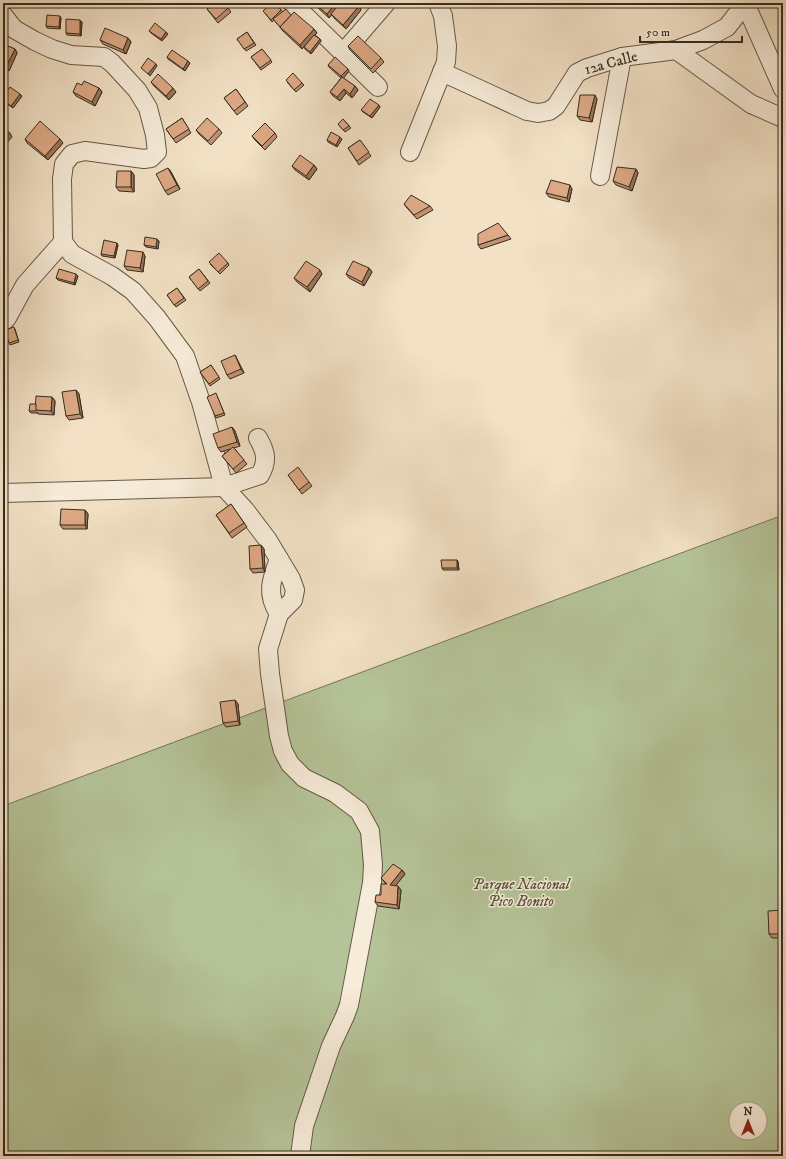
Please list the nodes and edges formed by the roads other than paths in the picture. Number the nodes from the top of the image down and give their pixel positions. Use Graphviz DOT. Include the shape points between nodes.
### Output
graph roads {
  1 [pos="292,3"];
  2 [pos="386,3"];
  3 [pos="438,3"];
  4 [pos="745,4"];
  5 [pos="3,15"];
  6 [pos="676,50"];
  7 [pos="343,53"];
  8 [pos="622,57"];
  9 [pos="442,72"];
  10 [pos="378,87"];
  11 [pos="783,89"];
  12 [pos="783,118"];
  13 [pos="410,152"];
  14 [pos="600,176"];
  15 [pos="63,242"];
  16 [pos="3,322"];
  17 [pos="258,438"];
  18 [pos="224,486"];
  19 [pos="3,493"];
  20 [pos="279,559"];
  21 [pos="279,614"];
  22 [pos="300,1156"];
  1 -- 7 [label="street"];
  2 -- 7 [label="street"];
  3 -- 9 [label="street" via="443,16 447,46 446,62"];
  4 -- 6 [label="street, 12a Calle" via="727,27"];
  4 -- 11 [label="street"];
  5 -- 15 [label="street" via="14,29 52,49 71,55 104,57 137,90 148,108 157,152 151,158 85,151 72,154 64,164"];
  6 -- 8 [label="street, 12a Calle"];
  6 -- 12 [label="street" via="751,104"];
  7 -- 10 [label="street"];
  8 -- 9 [label="street, 12a Calle" via="577,73 556,106 538,113 527,111"];
  8 -- 14 [label="street"];
  9 -- 13 [label="street"];
  15 -- 16 [label="street" via="25,285"];
  15 -- 18 [label="street" via="72,254 112,276 133,292 157,318 184,356 201,402"];
  17 -- 18 [label="street" via="265,449 264,468 260,475"];
  18 -- 19 [label="street"];
  18 -- 20 [label="street" via="267,539"];
  20 -- 21 [label="street" via="270,589 272,604"];
  20 -- 21 [label="street" via="295,590 293,600"];
  21 -- 22 [label="street" via="268,649 278,736 283,751 290,764 304,778 335,793 359,811 370,831 373,865 372,883 349,1005 331,1046 304,1126"];
}
